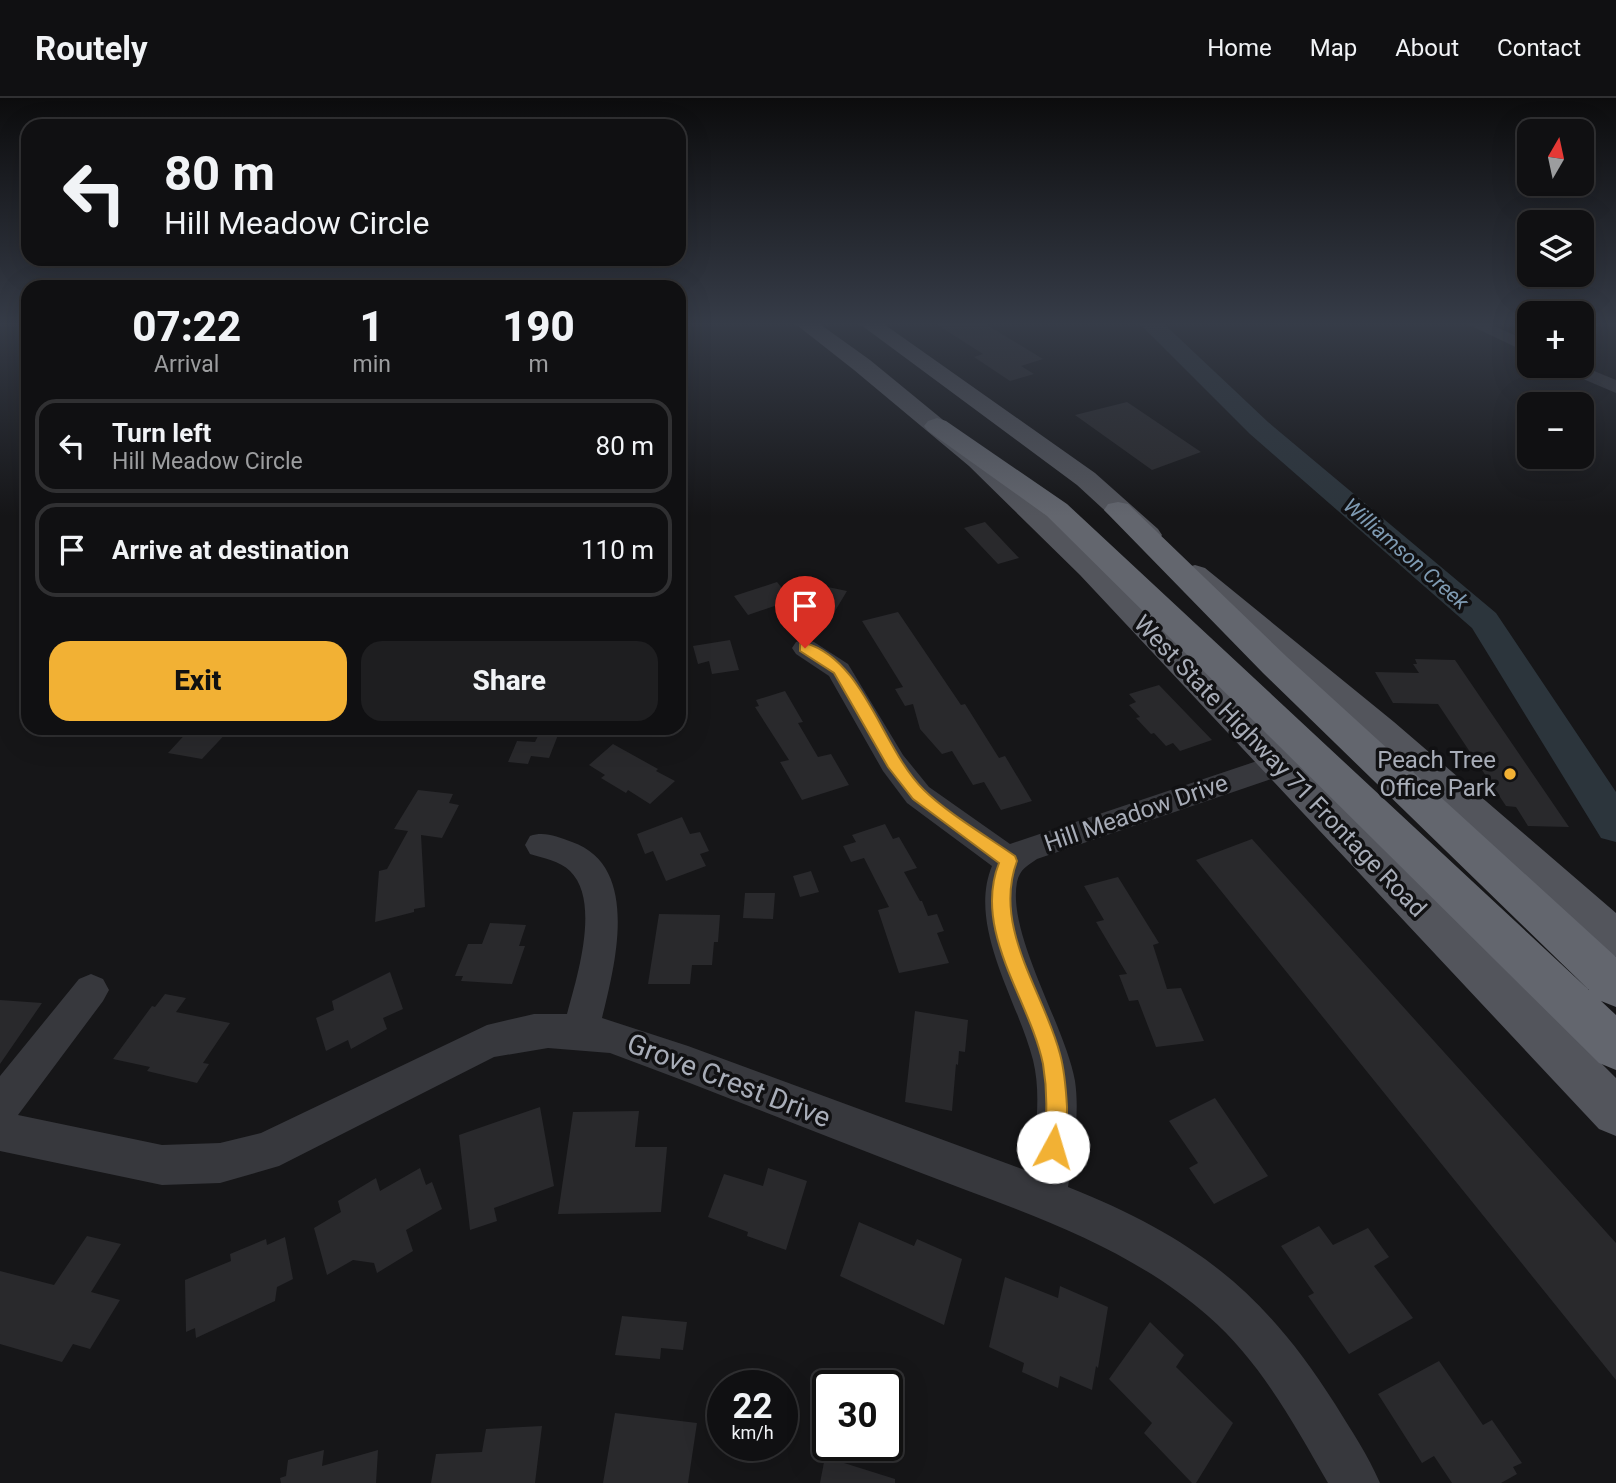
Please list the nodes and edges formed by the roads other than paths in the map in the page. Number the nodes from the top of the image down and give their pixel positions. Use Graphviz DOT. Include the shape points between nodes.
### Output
graph roads {
  1 [pos="886,387"];
  2 [pos="957,387"];
  3 [pos="937,426"];
  4 [pos="1118,510"];
  5 [pos="805,648"];
  6 [pos="1279,765"];
  7 [pos="541,845"];
  8 [pos="1009,861"];
  9 [pos="1616,939"];
  10 [pos="1616,986"];
  11 [pos="91,990"];
  12 [pos="581,1031"];
  13 [pos="1616,1047"];
  14 [pos="0,1107"];
  15 [pos="1616,1112"];
  16 [pos="0,1131"];
  17 [pos="1046,1200"];
  18 [pos="1355,1483"];
  1 -- 3 [label="main road, West State Highway 71 Frontage Road"];
  2 -- 4 [label="main road" via="1086,479"];
  3 -- 6 [label="main road, West State Highway 71 Frontage Road" via="1090,569"];
  3 -- 13 [label="highway" via="1057,510"];
  4 -- 9 [label="main road" via="1305,665"];
  4 -- 10 [label="highway" via="1275,665"];
  5 -- 8 [label="street" via="839,670 893,763 918,795"];
  6 -- 8 [label="street, Hill Meadow Drive" via="1026,850"];
  6 -- 15 [label="main road, West State Highway 71 Frontage Road"];
  7 -- 12 [label="street" via="582,861 598,892 602,916 598,955"];
  8 -- 17 [label="street" via="1000,896 1007,936 1050,1052 1056,1082 1057,1120"];
  11 -- 14 [label="street"];
  12 -- 16 [label="street, Grove Crest Drive" via="520,1031 487,1042 265,1153 220,1163 162,1165"];
  12 -- 17 [label="street, Grove Crest Drive" via="639,1046"];
  17 -- 18 [label="street, Grove Crest Drive" via="1149,1244 1227,1303 1268,1346"];
}
